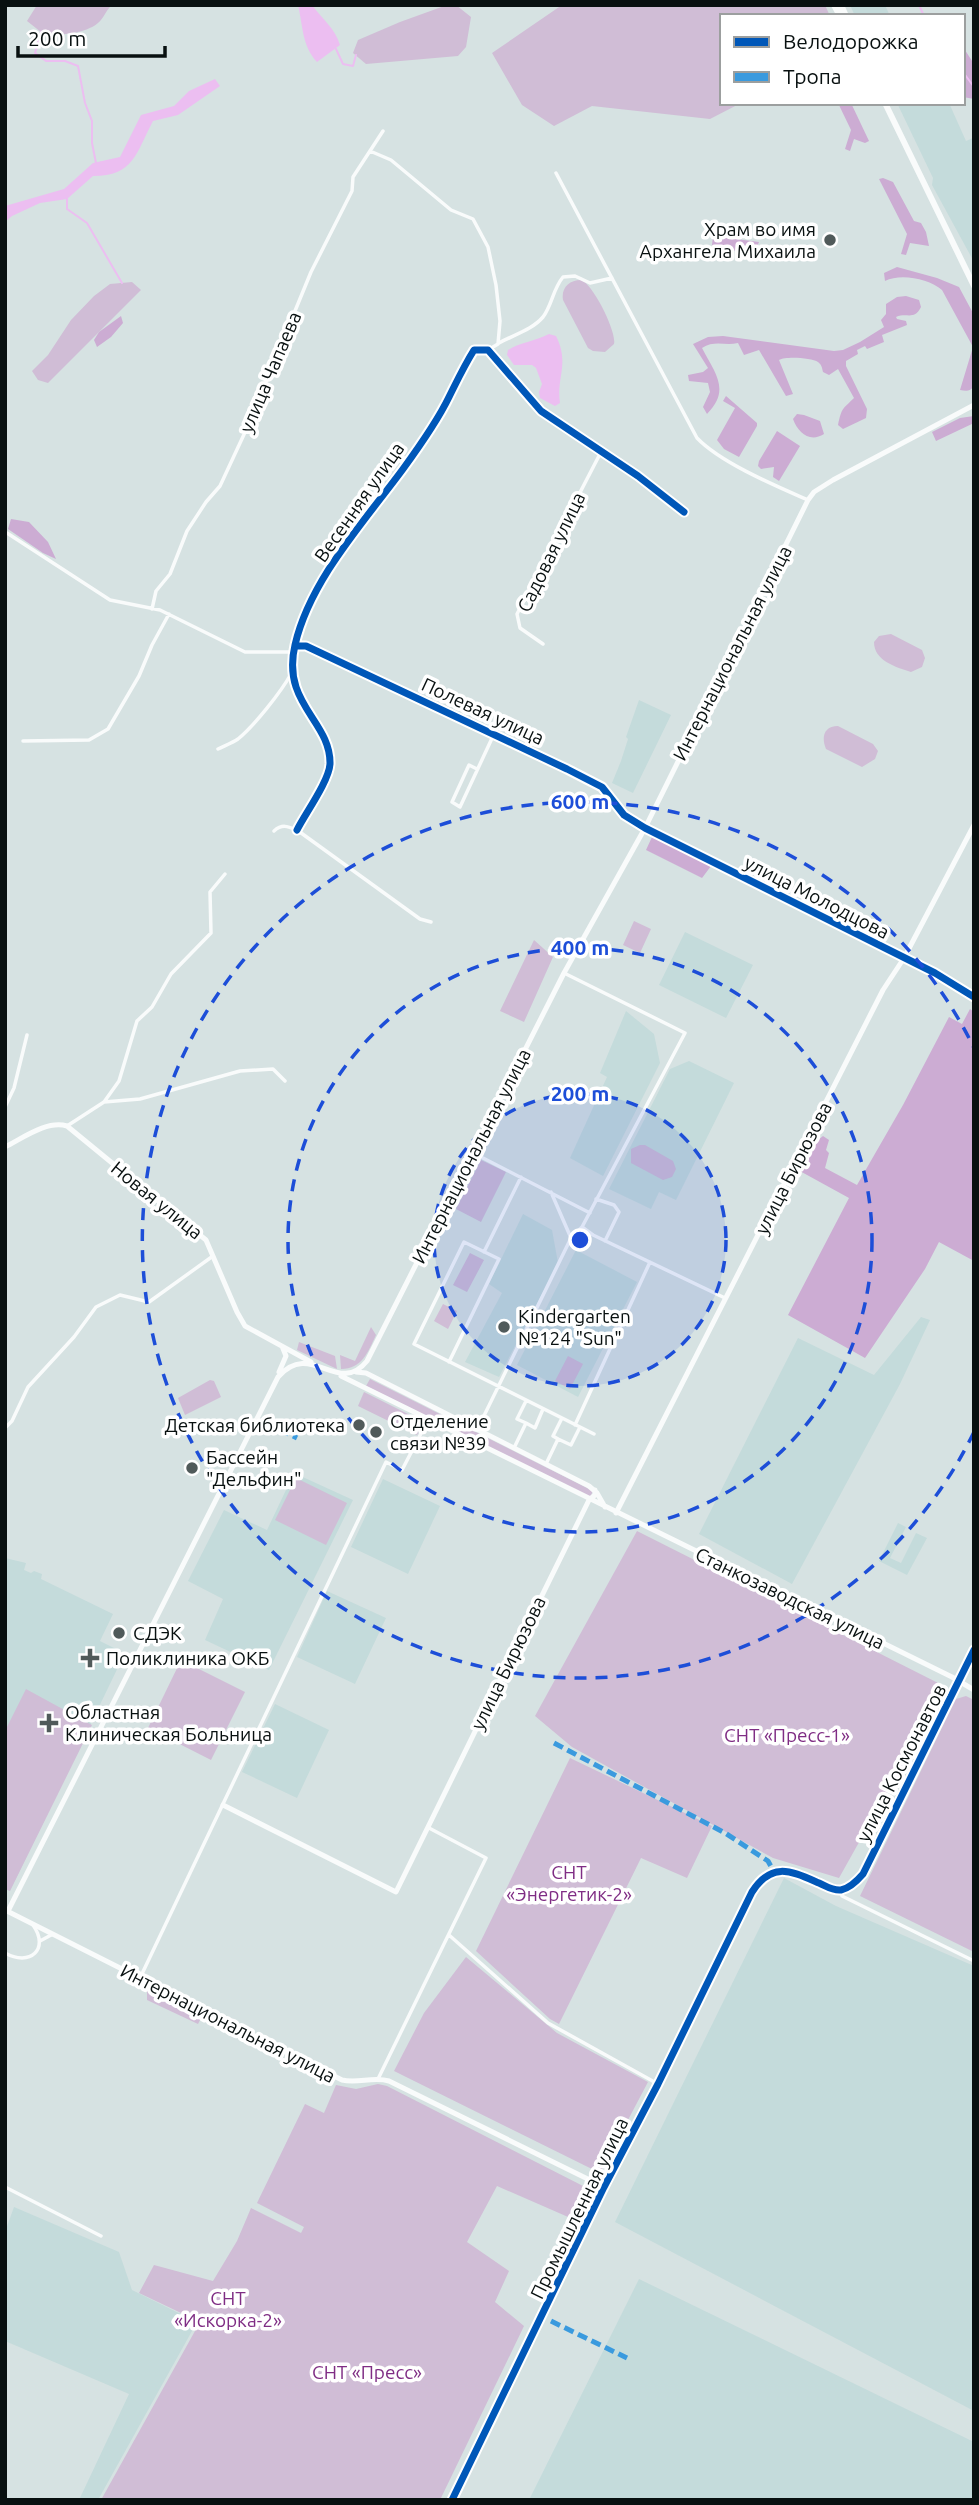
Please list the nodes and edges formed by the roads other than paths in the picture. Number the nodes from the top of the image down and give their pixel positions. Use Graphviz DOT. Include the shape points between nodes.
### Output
graph roads {
  1 [pos="886,105"];
  2 [pos="383,131"];
  3 [pos="370,152"];
  4 [pos="556,173"];
  5 [pos="612,278"];
  6 [pos="974,286"];
  7 [pos="498,344"];
  8 [pos="488,350"];
  9 [pos="974,405"];
  10 [pos="601,452"];
  11 [pos="808,500"];
  12 [pos="684,512"];
  13 [pos="7,533"];
  14 [pos="152,609"];
  15 [pos="169,614"];
  16 [pos="542,644"];
  17 [pos="295,646"];
  18 [pos="294,652"];
  19 [pos="292,672"];
  20 [pos="494,734"];
  21 [pos="23,741"];
  22 [pos="218,749"];
  23 [pos="477,769"];
  24 [pos="974,825"];
  25 [pos="645,828"];
  26 [pos="297,830"];
  27 [pos="274,831"];
  28 [pos="225,874"];
  29 [pos="431,922"];
  30 [pos="904,958"];
  31 [pos="564,973"];
  32 [pos="974,997"];
  33 [pos="27,1035"];
  34 [pos="285,1081"];
  35 [pos="104,1102"];
  36 [pos="5,1107"];
  37 [pos="67,1126"];
  38 [pos="5,1147"];
  39 [pos="483,1158"];
  40 [pos="521,1177"];
  41 [pos="551,1192"];
  42 [pos="596,1199"];
  43 [pos="590,1213"];
  44 [pos="582,1227"];
  45 [pos="572,1238"];
  46 [pos="606,1241"];
  47 [pos="484,1252"];
  48 [pos="214,1256"];
  49 [pos="650,1262"];
  50 [pos="727,1299"];
  51 [pos="282,1346"];
  52 [pos="367,1361"];
  53 [pos="449,1362"];
  54 [pos="317,1364"];
  55 [pos="333,1372"];
  56 [pos="356,1372"];
  57 [pos="372,1376"];
  58 [pos="273,1384"];
  59 [pos="357,1384"];
  60 [pos="498,1385"];
  61 [pos="526,1401"];
  62 [pos="543,1409"];
  63 [pos="562,1418"];
  64 [pos="428,1419"];
  65 [pos="526,1423"];
  66 [pos="577,1426"];
  67 [pos="5,1428"];
  68 [pos="477,1429"];
  69 [pos="594,1434"];
  70 [pos="558,1439"];
  71 [pos="514,1448"];
  72 [pos="546,1464"];
  73 [pos="595,1490"];
  74 [pos="589,1499"];
  75 [pos="605,1507"];
  76 [pos="616,1513"];
  77 [pos="974,1650"];
  78 [pos="958,1683"];
  79 [pos="974,1690"];
  80 [pos="223,1805"];
  81 [pos="429,1828"];
  82 [pos="842,1890"];
  83 [pos="6,1913"];
  84 [pos="33,1924"];
  85 [pos="53,1934"];
  86 [pos="449,1935"];
  87 [pos="40,1941"];
  88 [pos="5,1953"];
  89 [pos="974,1961"];
  90 [pos="140,1978"];
  91 [pos="378,2079"];
  92 [pos="658,2084"];
  93 [pos="5,2187"];
  94 [pos="604,2188"];
  95 [pos="101,2236"];
  96 [pos="452,2500"];
  1 -- 6 [label="main road"];
  2 -- 3 [label="street, улица Чапаева"];
  3 -- 7 [label="street" via="391,160 451,210 473,219 488,247 496,285"];
  3 -- 14 [label="street, улица Чапаева" via="353,177 352,191 311,272 220,486 187,531 170,574 156,591"];
  4 -- 5 [label="street"];
  5 -- 7 [label="street" via="590,283 575,275 563,277 542,318"];
  5 -- 11 [label="street" via="697,438 759,477"];
  7 -- 8 [label="street"];
  8 -- 10 [label="street" via="541,411"];
  8 -- 17 [label="street, Весенняя улица" via="474,351 404,468 369,511 308,605"];
  9 -- 11 [label="street, Интернациональная улица" via="833,480"];
  10 -- 12 [label="street"];
  10 -- 16 [label="street, Садовая улица" via="517,614 520,628"];
  11 -- 25 [label="street, Интернациональная улица"];
  13 -- 14 [label="street" via="110,600"];
  14 -- 15 [label="street"];
  15 -- 18 [label="street" via="245,652"];
  15 -- 21 [label="street" via="108,729 89,740"];
  17 -- 18 [label="street, Весенняя улица"];
  17 -- 20 [label="street, Полевая улица" via="306,646"];
  18 -- 19 [label="street, Весенняя улица"];
  19 -- 22 [label="street" via="237,740"];
  19 -- 26 [label="street, Весенняя улица" via="299,699 324,738 330,766"];
  20 -- 23 [label="street"];
  20 -- 25 [label="street, Полевая улица" via="602,787 624,815"];
  23 -- 23 [label="street" via="460,807 452,802 468,765"];
  24 -- 30 [label="street, улица Бирюзова"];
  25 -- 30 [label="street, улица Молодцова"];
  25 -- 31 [label="street, Интернациональная улица"];
  26 -- 27 [label="street" via="279,826"];
  26 -- 29 [label="street" via="420,919"];
  28 -- 35 [label="street" via="210,891 211,933 171,974 152,1007 137,1021 119,1081"];
  30 -- 32 [label="street, улица Молодцова"];
  30 -- 50 [label="street, улица Бирюзова" via="883,990"];
  31 -- 42 [label="street" via="685,1033"];
  31 -- 52 [label="street, Интернациональная улица"];
  33 -- 36 [label="street"];
  34 -- 35 [label="street" via="273,1069 240,1071 140,1099"];
  35 -- 37 [label="street"];
  37 -- 38 [label="street" via="50,1125"];
  37 -- 48 [label="street, Новая улица" via="206,1240"];
  39 -- 40 [label="street"];
  40 -- 41 [label="street"];
  40 -- 47 [label="street"];
  41 -- 43 [label="street"];
  41 -- 45 [label="street"];
  42 -- 43 [label="street"];
  42 -- 46 [label="street" via="614,1205 619,1212"];
  43 -- 44 [label="street"];
  44 -- 45 [label="street"];
  44 -- 46 [label="street"];
  45 -- 60 [label="street"];
  46 -- 49 [label="street"];
  47 -- 53 [label="street" via="499,1259"];
  47 -- 53 [label="street" via="464,1242 414,1344"];
  48 -- 51 [label="street, Новая улица" via="242,1322"];
  48 -- 67 [label="street" via="149,1302 120,1295 96,1307 28,1387"];
  49 -- 50 [label="street"];
  49 -- 66 [label="street"];
  50 -- 76 [label="street, улица Бирюзова"];
  51 -- 54 [label="street, Новая улица"];
  51 -- 58 [label="street" via="285,1360"];
  52 -- 56 [label="street, Интернациональная улица"];
  52 -- 57 [label="street"];
  53 -- 60 [label="street"];
  54 -- 55 [label="street"];
  54 -- 58 [label="street, Интернациональная улица" via="291,1365"];
  55 -- 56 [label="street"];
  55 -- 59 [label="street, Станкозаводская улица"];
  56 -- 57 [label="street"];
  56 -- 59 [label="street"];
  57 -- 68 [label="street"];
  58 -- 83 [label="street, Интернациональная улица"];
  59 -- 64 [label="street, Станкозаводская улица"];
  60 -- 61 [label="street"];
  60 -- 68 [label="street"];
  61 -- 62 [label="street"];
  61 -- 65 [label="street" via="517,1419"];
  62 -- 63 [label="street"];
  62 -- 65 [label="street" via="535,1428"];
  63 -- 66 [label="street"];
  63 -- 70 [label="street" via="553,1436"];
  64 -- 74 [label="street, Станкозаводская улица"];
  64 -- 80 [label="street" via="402,1471 386,1462"];
  65 -- 71 [label="street"];
  66 -- 69 [label="street"];
  66 -- 70 [label="street" via="571,1445"];
  68 -- 71 [label="street"];
  70 -- 72 [label="street"];
  71 -- 72 [label="street"];
  72 -- 73 [label="street"];
  73 -- 74 [label="street, улица Бирюзова"];
  73 -- 75 [label="street"];
  74 -- 75 [label="street, Станкозаводская улица"];
  74 -- 81 [label="street, улица Бирюзова"];
  75 -- 76 [label="street, Станкозаводская улица"];
  76 -- 78 [label="street, Станкозаводская улица"];
  77 -- 78 [label="street, улица Космонавтов"];
  78 -- 79 [label="street, Станкозаводская улица"];
  78 -- 82 [label="street, улица Космонавтов" via="863,1874"];
  80 -- 81 [label="street, улица Бирюзова" via="396,1892"];
  80 -- 90 [label="street"];
  81 -- 86 [label="street" via="486,1858"];
  82 -- 89 [label="street" via="842,1896"];
  82 -- 92 [label="street, Промышленная улица" via="786,1871 768,1874 752,1892"];
  83 -- 84 [label="street, Интернациональная улица"];
  84 -- 85 [label="street, Интернациональная улица"];
  84 -- 87 [label="street"];
  85 -- 87 [label="street"];
  85 -- 90 [label="street, Интернациональная улица"];
  86 -- 91 [label="street"];
  86 -- 92 [label="street" via="548,2023"];
  87 -- 88 [label="street" via="27,1958"];
  90 -- 91 [label="street, Интернациональная улица" via="342,2080"];
  91 -- 94 [label="street, Интернациональная улица"];
  92 -- 94 [label="street, Промышленная улица"];
  93 -- 95 [label="street"];
  94 -- 96 [label="street, Промышленная улица"];
}
